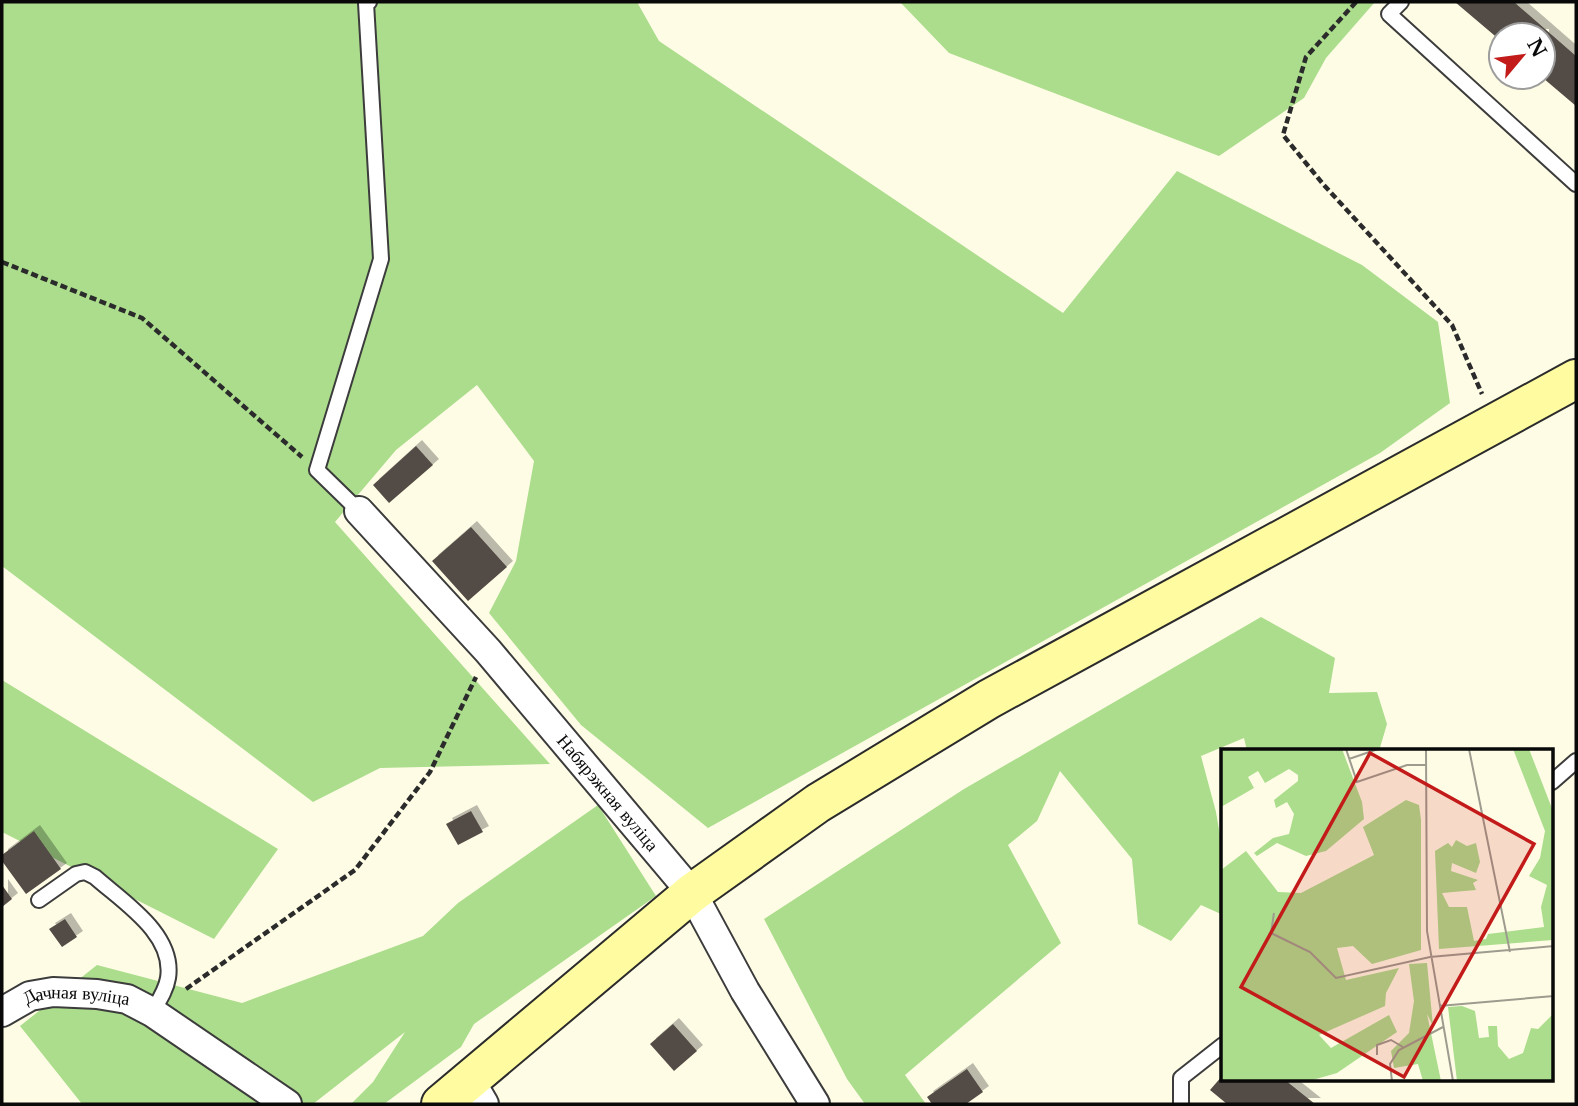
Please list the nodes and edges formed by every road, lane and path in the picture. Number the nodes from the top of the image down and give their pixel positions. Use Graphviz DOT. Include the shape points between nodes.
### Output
graph roads {
  1 [pos="369,2"];
  2 [pos="1356,2"];
  3 [pos="1401,2"];
  4 [pos="1576,184"];
  5 [pos="2,262"];
  6 [pos="1576,379"];
  7 [pos="1497,422"];
  8 [pos="317,470"];
  9 [pos="359,511"];
  10 [pos="488,651"];
  11 [pos="1576,761"];
  12 [pos="1554,780"];
  13 [pos="692,893"];
  14 [pos="39,900"];
  15 [pos="2,1012"];
  16 [pos="152,1012"];
  17 [pos="1221,1047"];
  18 [pos="477,1092"];
  19 [pos="287,1104"];
  20 [pos="441,1104"];
  21 [pos="815,1104"];
  22 [pos="1181,1104"];
  1 -- 8 [label="lane" via="381,259"];
  2 -- 7 [label="path" via="1306,57 1283,135 1452,325"];
  3 -- 4 [label="lane" via="1389,14"];
  5 -- 8 [label="path" via="142,318"];
  6 -- 7 [label="street"];
  7 -- 13 [label="street" via="989,699 818,803"];
  8 -- 9 [label="lane"];
  9 -- 10 [label="street, Набярэжная вуліца"];
  10 -- 13 [label="street, Набярэжная вуліца"];
  10 -- 16 [label="path" via="430,772 355,870"];
  11 -- 12 [label="lane"];
  13 -- 18 [label="street"];
  13 -- 21 [label="street, Набярэжная вуліца"];
  14 -- 16 [label="lane" via="85,872 152,929 163,944 169,976"];
  15 -- 16 [label="street, Дачная вуліца" via="30,996 53,992 127,999"];
  16 -- 19 [label="street, Дачная вуліца"];
  17 -- 22 [label="lane" via="1181,1078"];
  18 -- 20 [label="street"];
}
